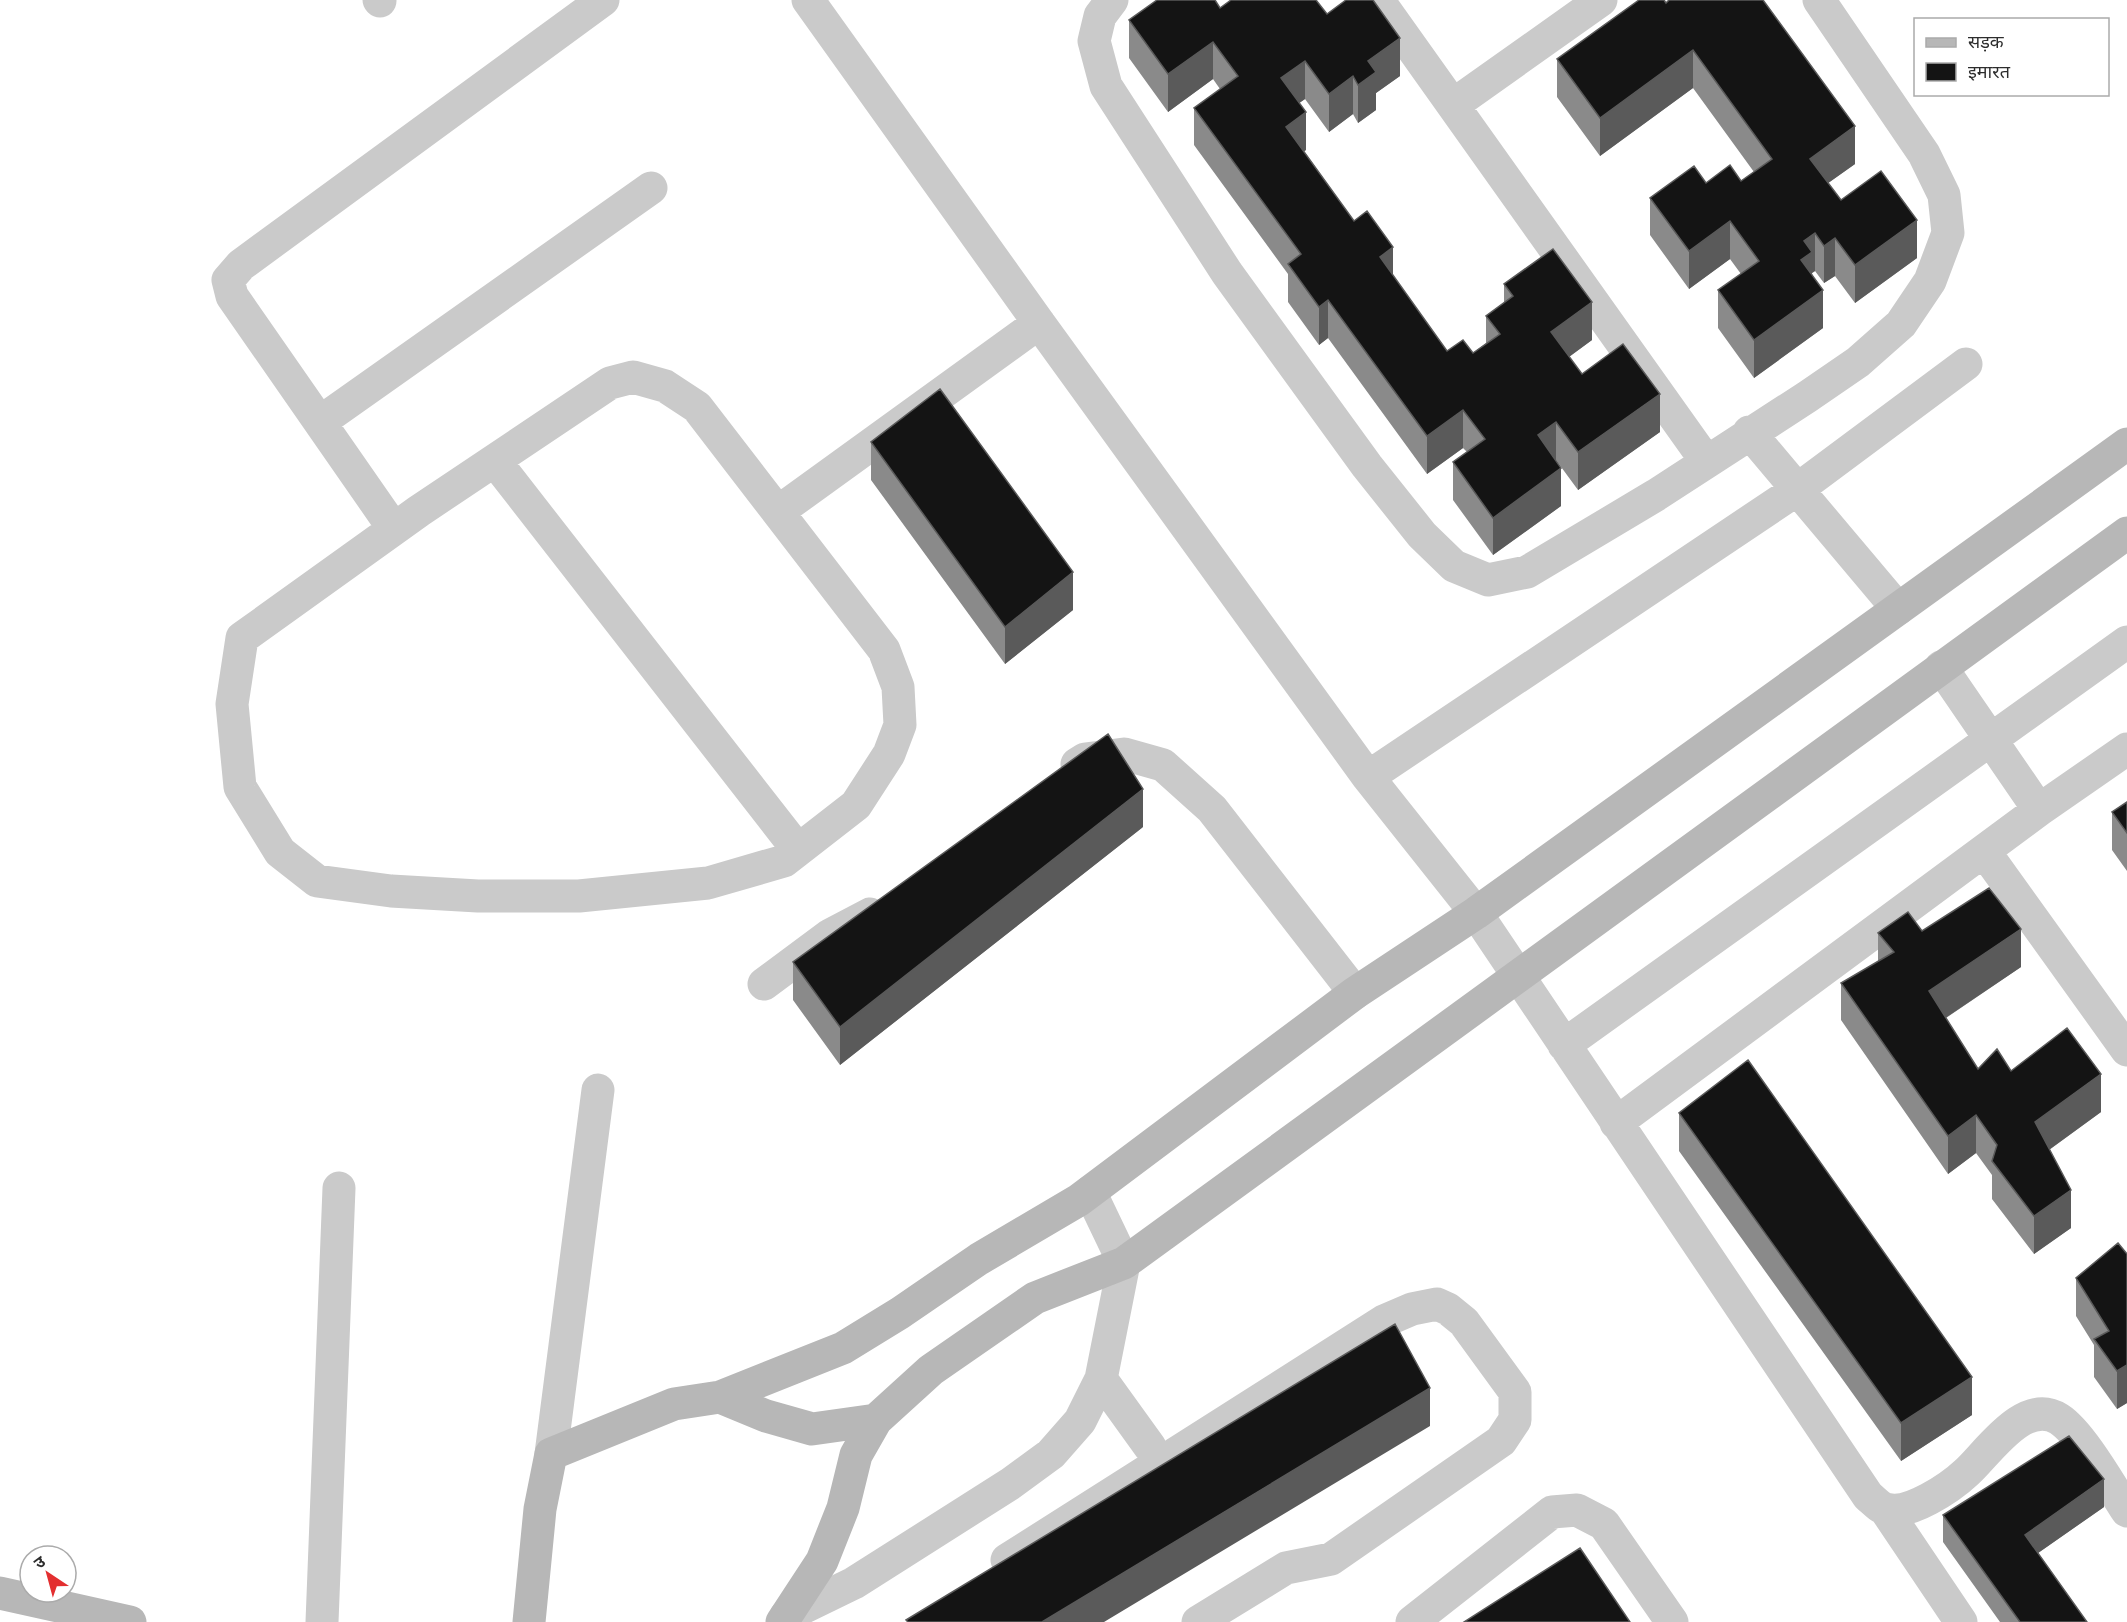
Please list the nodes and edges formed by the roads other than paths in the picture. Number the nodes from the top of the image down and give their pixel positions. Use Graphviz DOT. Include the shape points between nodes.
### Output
graph roads {
  1 [pos="603,0"];
  2 [pos="808,0"];
  3 [pos="1112,0"];
  4 [pos="1378,0"];
  5 [pos="1601,0"];
  6 [pos="1819,0"];
  7 [pos="1453,105"];
  8 [pos="651,188"];
  9 [pos="1039,323"];
  10 [pos="1966,364"];
  11 [pos="320,422"];
  12 [pos="1749,432"];
  13 [pos="2127,444"];
  14 [pos="495,461"];
  15 [pos="1706,461"];
  16 [pos="1798,489"];
  17 [pos="779,511"];
  18 [pos="394,529"];
  19 [pos="2127,533"];
  20 [pos="1898,609"];
  21 [pos="2127,642"];
  22 [pos="1941,667"];
  23 [pos="1993,740"];
  24 [pos="2127,749"];
  25 [pos="1368,777"];
  26 [pos="1056,780"];
  27 [pos="2039,810"];
  28 [pos="798,850"];
  29 [pos="1984,851"];
  30 [pos="897,894"];
  31 [pos="1476,913"];
  32 [pos="1517,976"];
  33 [pos="764,984"];
  34 [pos="1355,993"];
  35 [pos="1564,1045"];
  36 [pos="2127,1050"];
  37 [pos="598,1090"];
  38 [pos="1616,1123"];
  39 [pos="339,1188"];
  40 [pos="1090,1192"];
  41 [pos="1125,1263"];
  42 [pos="1101,1379"];
  43 [pos="720,1397"];
  44 [pos="876,1420"];
  45 [pos="551,1454"];
  46 [pos="1159,1456"];
  47 [pos="1885,1509"];
  48 [pos="2127,1511"];
  49 [pos="980,1577"];
  50 [pos="0,1593"];
  51 [pos="784,1619"];
  52 [pos="130,1622"];
  53 [pos="322,1622"];
  54 [pos="529,1622"];
  55 [pos="1198,1622"];
  56 [pos="1412,1622"];
  57 [pos="1672,1622"];
  58 [pos="1961,1622"];
  1 -- 11 [label="street" via="241,265 228,280 232,296"];
  2 -- 9 [label="street"];
  3 -- 15 [label="street" via="1100,16 1095,42 1106,86 1260,320 1367,466 1422,535 1454,566 1488,580 1527,572"];
  4 -- 7 [label="street"];
  5 -- 7 [label="street"];
  6 -- 12 [label="street" via="1924,154 1944,195 1948,233 1930,281 1901,324 1858,362"];
  7 -- 15 [label="street"];
  8 -- 11 [label="street"];
  9 -- 17 [label="street"];
  9 -- 25 [label="street"];
  10 -- 16 [label="street"];
  11 -- 18 [label="street"];
  12 -- 15 [label="street"];
  12 -- 16 [label="street"];
  13 -- 20 [label="street"];
  14 -- 17 [label="street" via="610,383 633,377 665,386 697,407"];
  14 -- 18 [label="street"];
  14 -- 28 [label="street"];
  16 -- 20 [label="street"];
  16 -- 25 [label="street"];
  17 -- 28 [label="street" via="884,650 898,687 900,725 888,754 856,805"];
  18 -- 28 [label="street" via="242,638 232,704 240,787 280,852 317,880 327,882 434,893 567,896 708,883 784,861"];
  19 -- 22 [label="street"];
  20 -- 31 [label="street"];
  21 -- 23 [label="street"];
  22 -- 23 [label="street"];
  22 -- 32 [label="street"];
  23 -- 27 [label="street"];
  23 -- 35 [label="street"];
  24 -- 27 [label="street"];
  25 -- 31 [label="street"];
  26 -- 34 [label="street" via="1085,759 1124,754 1163,765 1212,809"];
  27 -- 29 [label="street"];
  29 -- 36 [label="street"];
  29 -- 38 [label="street"];
  30 -- 33 [label="street" via="830,935"];
  31 -- 32 [label="street"];
  31 -- 34 [label="street"];
  32 -- 35 [label="street"];
  32 -- 41 [label="street"];
  34 -- 40 [label="street"];
  35 -- 38 [label="street"];
  37 -- 45 [label="street"];
  38 -- 47 [label="street" via="1868,1496"];
  39 -- 53 [label="street"];
  40 -- 41 [label="street"];
  40 -- 43 [label="street" via="843,1348"];
  41 -- 42 [label="street"];
  41 -- 44 [label="street" via="1035,1298 931,1371"];
  42 -- 46 [label="street"];
  42 -- 51 [label="street" via="1080,1421 1051,1454 854,1583"];
  43 -- 44 [label="street" via="766,1416 812,1428"];
  43 -- 45 [label="street" via="674,1404"];
  44 -- 51 [label="street" via="856,1455 843,1508 822,1562"];
  45 -- 54 [label="street" via="540,1509"];
  46 -- 49 [label="street"];
  46 -- 55 [label="street" via="1384,1321 1437,1304 1464,1322 1515,1392 1515,1420 1501,1441 1331,1559 1286,1568"];
  47 -- 48 [label="street" via="1902,1510 1942,1490 1966,1473 2002,1432 2022,1420 2039,1416 2058,1418 2072,1431"];
  47 -- 58 [label="street"];
  50 -- 52 [label="street"];
  56 -- 57 [label="street" via="1552,1512 1577,1510 1604,1524"];
}
